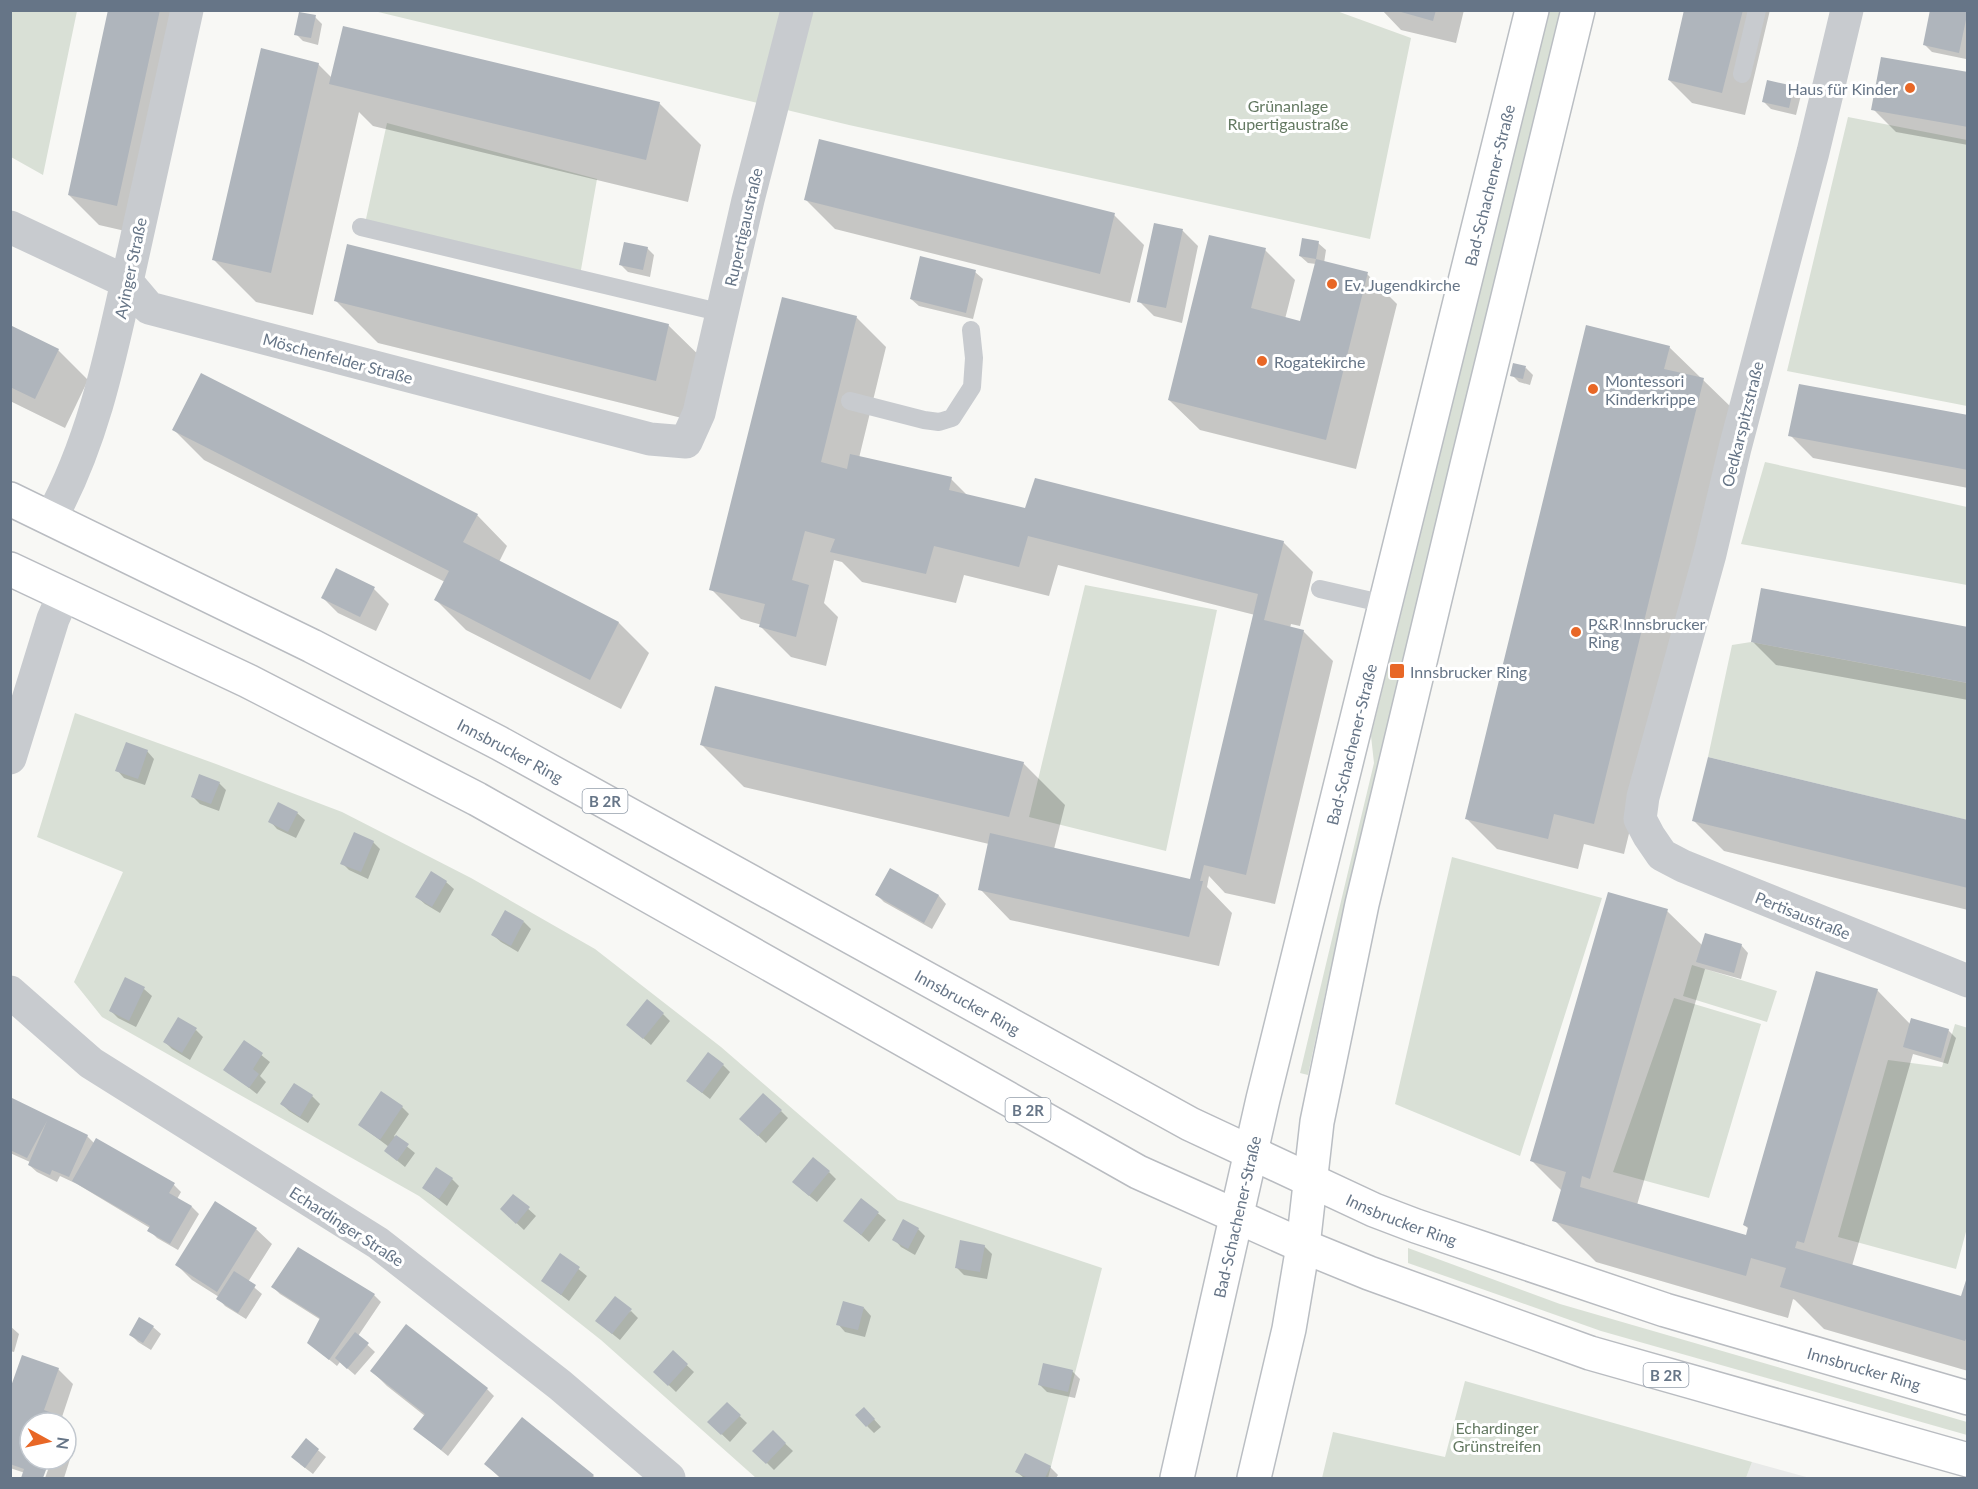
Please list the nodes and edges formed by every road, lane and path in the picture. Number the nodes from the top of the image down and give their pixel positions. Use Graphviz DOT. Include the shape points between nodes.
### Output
graph roads {
  1 [pos="187,10"];
  2 [pos="797,10"];
  3 [pos="1532,10"];
  4 [pos="1578,10"];
  5 [pos="1757,10"];
  6 [pos="1848,10"];
  7 [pos="1742,74"];
  8 [pos="10,227"];
  9 [pos="361,227"];
  10 [pos="127,282"];
  11 [pos="723,313"];
  12 [pos="971,330"];
  13 [pos="850,401"];
  14 [pos="686,442"];
  15 [pos="10,500"];
  16 [pos="51,518"];
  17 [pos="10,569"];
  18 [pos="1320,589"];
  19 [pos="64,594"];
  20 [pos="1385,604"];
  21 [pos="10,758"];
  22 [pos="1649,836"];
  23 [pos="1968,981"];
  24 [pos="10,992"];
  25 [pos="1251,1152"];
  26 [pos="1310,1179"];
  27 [pos="1236,1216"];
  28 [pos="1303,1246"];
  29 [pos="1968,1398"];
  30 [pos="1968,1460"];
  31 [pos="669,1479"];
  32 [pos="1177,1479"];
  33 [pos="1254,1479"];
  1 -- 10 [label="street, Ayinger Straße"];
  2 -- 11 [label="street, Rupertigaustraße"];
  3 -- 20 [label="main road, Bad-Schachener-Straße"];
  4 -- 26 [label="main road" via="1362,904 1317,1122"];
  5 -- 7 [label="lane"];
  6 -- 22 [label="street, Oedkarspitzstraße" via="1710,554 1643,797 1640,819"];
  8 -- 10 [label="street, Möschenfelder Straße"];
  9 -- 11 [label="lane"];
  10 -- 14 [label="street, Möschenfelder Straße" via="149,308 650,439"];
  10 -- 16 [label="street, Ayinger Straße" via="90,432"];
  11 -- 14 [label="street, Rupertigaustraße" via="699,413"];
  12 -- 13 [label="lane" via="975,358 972,387 952,418 939,422 924,420"];
  15 -- 16 [label="main road, Innsbrucker Ring / B 2R"];
  16 -- 25 [label="main road, Innsbrucker Ring / B 2R" via="500,743 1190,1124"];
  17 -- 19 [label="main road, B 2R"];
  18 -- 20 [label="lane"];
  19 -- 21 [label="street" via="52,619"];
  19 -- 27 [label="main road, B 2R" via="248,681 477,799 1138,1172"];
  20 -- 25 [label="main road, Bad-Schachener-Straße"];
  22 -- 23 [label="street, Pertisaustraße" via="1662,855 1683,866"];
  24 -- 31 [label="street, Echardinger Straße" via="91,1063 378,1243 560,1385"];
  25 -- 26 [label="main road, Innsbrucker Ring / B 2R"];
  25 -- 27 [label="main road, Bad-Schachener-Straße"];
  26 -- 28 [label="main road"];
  26 -- 29 [label="main road, Innsbrucker Ring / B 2R" via="1416,1226 1653,1306"];
  27 -- 28 [label="main road, B 2R"];
  27 -- 32 [label="main road, Bad-Schachener-Straße"];
  28 -- 30 [label="main road, B 2R" via="1590,1353"];
  28 -- 33 [label="main road" via="1289,1329"];
}
